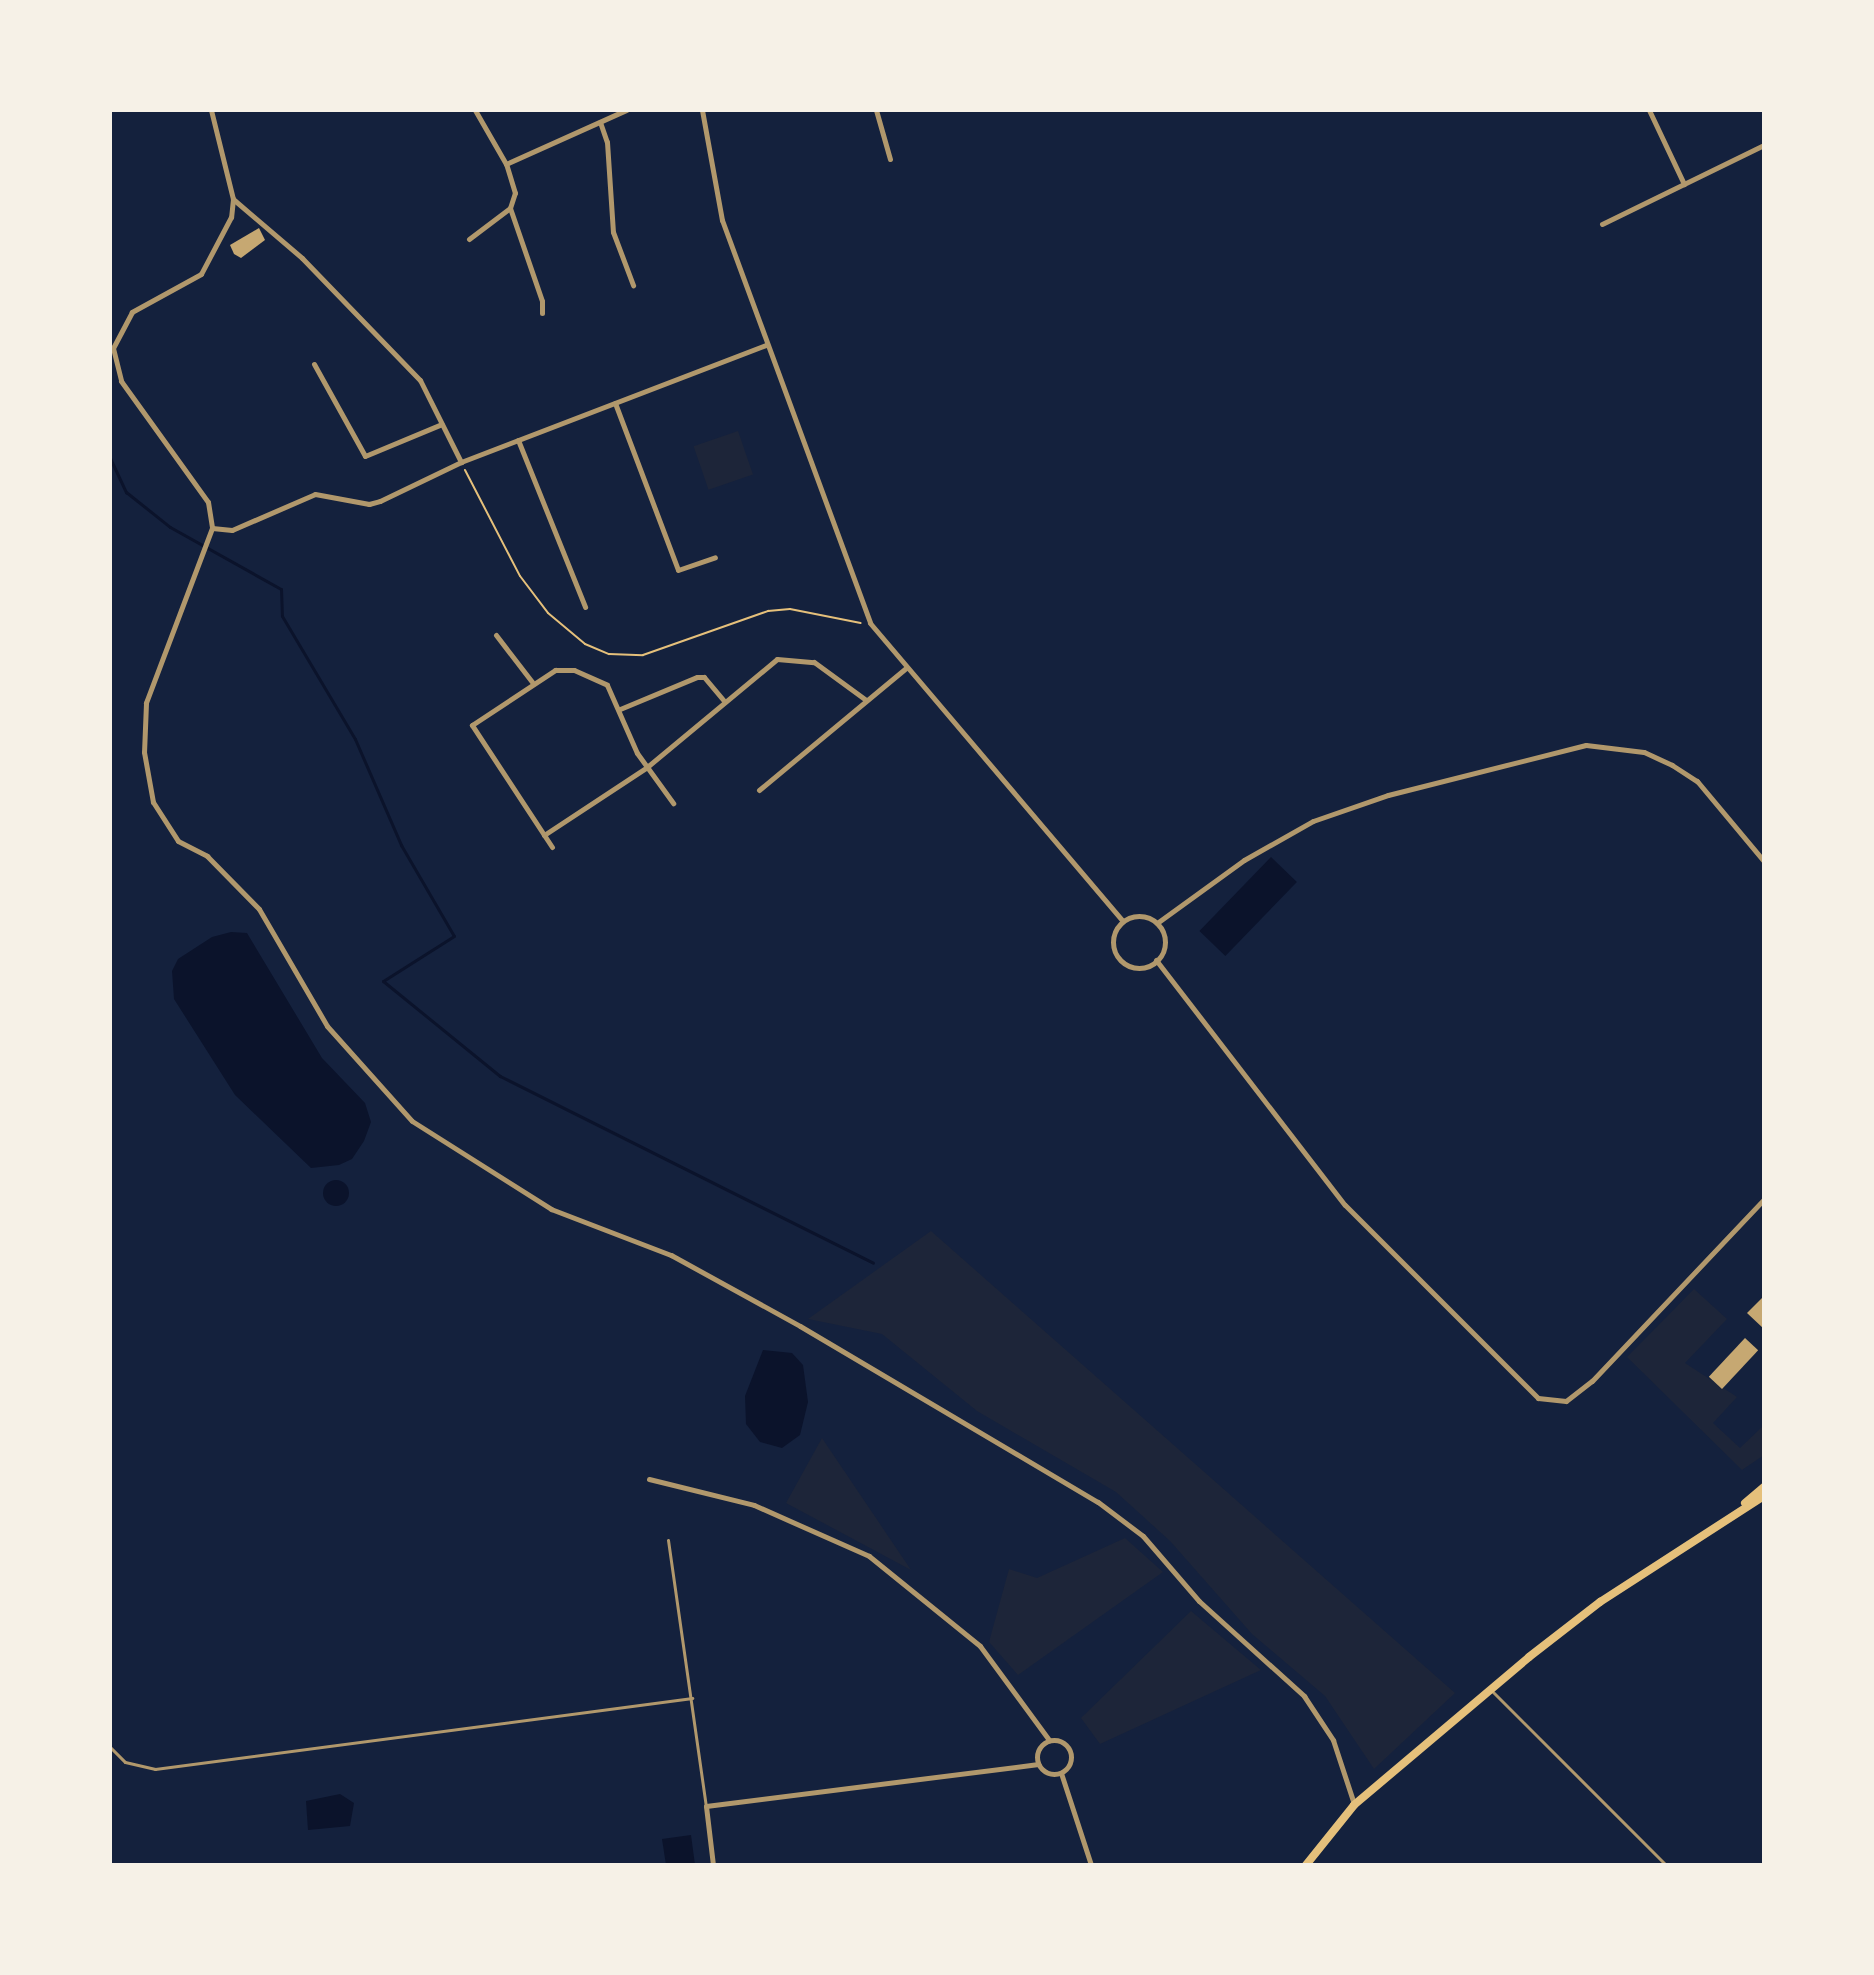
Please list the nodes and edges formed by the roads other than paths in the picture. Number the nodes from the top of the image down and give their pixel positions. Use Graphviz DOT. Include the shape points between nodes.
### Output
graph roads {
  1 [pos="211,110"];
  2 [pos="475,110"];
  3 [pos="626,110"];
  4 [pos="702,110"];
  5 [pos="876,110"];
  6 [pos="1649,110"];
  7 [pos="600,122"];
  8 [pos="1764,145"];
  9 [pos="890,159"];
  10 [pos="506,164"];
  11 [pos="1684,184"];
  12 [pos="233,199"];
  13 [pos="510,208"];
  14 [pos="1602,224"];
  15 [pos="469,239"];
  16 [pos="633,285"];
  17 [pos="542,313"];
  18 [pos="766,345"];
  19 [pos="314,364"];
  20 [pos="615,403"];
  21 [pos="442,424"];
  22 [pos="518,440"];
  23 [pos="461,462"];
  24 [pos="212,528"];
  25 [pos="715,557"];
  26 [pos="585,607"];
  27 [pos="496,635"];
  28 [pos="906,668"];
  29 [pos="532,682"];
  30 [pos="866,700"];
  31 [pos="724,701"];
  32 [pos="620,709"];
  33 [pos="647,767"];
  34 [pos="759,790"];
  35 [pos="673,803"];
  36 [pos="544,835"];
  37 [pos="552,847"];
  38 [pos="1764,861"];
  39 [pos="1123,921"];
  40 [pos="1157,923"];
  41 [pos="1156,960"];
  42 [pos="1764,1199"];
  43 [pos="649,1479"];
  44 [pos="1764,1487"];
  45 [pos="1764,1496"];
  46 [pos="1732,1514"];
  47 [pos="668,1540"];
  48 [pos="1490,1690"];
  49 [pos="692,1698"];
  50 [pos="1049,1740"];
  51 [pos="110,1747"];
  52 [pos="1038,1764"];
  53 [pos="1061,1773"];
  54 [pos="1354,1805"];
  55 [pos="706,1806"];
  56 [pos="713,1865"];
  57 [pos="1091,1865"];
  58 [pos="1306,1865"];
  59 [pos="1666,1865"];
  1 -- 12 [label="street"];
  2 -- 10 [label="street"];
  3 -- 7 [label="street"];
  4 -- 18 [label="street" via="722,220"];
  5 -- 9 [label="street"];
  6 -- 11 [label="street"];
  7 -- 10 [label="street"];
  7 -- 16 [label="street" via="607,142 613,232"];
  8 -- 11 [label="street"];
  10 -- 13 [label="street" via="515,193"];
  11 -- 14 [label="street"];
  12 -- 21 [label="street" via="291,248 420,380"];
  12 -- 24 [label="street" via="231,217 209,264 132,312 113,348 121,381 208,502"];
  13 -- 15 [label="street"];
  13 -- 17 [label="street"];
  18 -- 20 [label="street"];
  18 -- 28 [label="street" via="870,623"];
  19 -- 21 [label="street" via="365,456"];
  20 -- 22 [label="street"];
  20 -- 25 [label="street" via="678,570"];
  21 -- 23 [label="street"];
  22 -- 23 [label="street"];
  22 -- 26 [label="street"];
  23 -- 24 [label="street" via="369,504 315,494 232,530"];
  24 -- 54 [label="street" via="146,703 144,752 153,802 178,841 207,856 259,909 327,1026 360,1067 412,1121 551,1209 671,1255 1098,1502 1143,1536 1199,1601 1304,1696 1333,1740"];
  27 -- 29 [label="street"];
  28 -- 30 [label="street"];
  28 -- 39 [label="street"];
  29 -- 32 [label="street" via="555,670 574,670 607,685"];
  29 -- 36 [label="street" via="472,725"];
  30 -- 31 [label="street" via="814,662 788,656 766,666"];
  30 -- 34 [label="street"];
  31 -- 32 [label="street" via="704,677 697,677"];
  31 -- 33 [label="street"];
  32 -- 33 [label="street"];
  33 -- 35 [label="street"];
  33 -- 36 [label="street"];
  36 -- 37 [label="street"];
  38 -- 40 [label="street" via="1697,781 1644,752 1586,745 1388,795 1313,821 1244,860"];
  39 -- 40 [label="street" via="1137,916"];
  39 -- 41 [label="street" via="1113,944 1121,960 1142,967"];
  40 -- 41 [label="street" via="1164,945"];
  41 -- 42 [label="street" via="1345,1205 1538,1398 1557,1404 1592,1381"];
  43 -- 50 [label="street" via="754,1505 869,1556 980,1646"];
  44 -- 46 [label="main road"];
  45 -- 46 [label="main road"];
  46 -- 48 [label="main road" via="1600,1602"];
  47 -- 49 [label="lane"];
  48 -- 54 [label="main road"];
  48 -- 59 [label="lane"];
  49 -- 51 [label="lane" via="178,1767 140,1768"];
  49 -- 55 [label="lane"];
  50 -- 52 [label="street" via="1037,1752"];
  50 -- 53 [label="street" via="1069,1750 1070,1761"];
  52 -- 53 [label="street" via="1048,1774"];
  52 -- 55 [label="street"];
  53 -- 57 [label="street"];
  54 -- 58 [label="main road"];
  55 -- 56 [label="street"];
}
